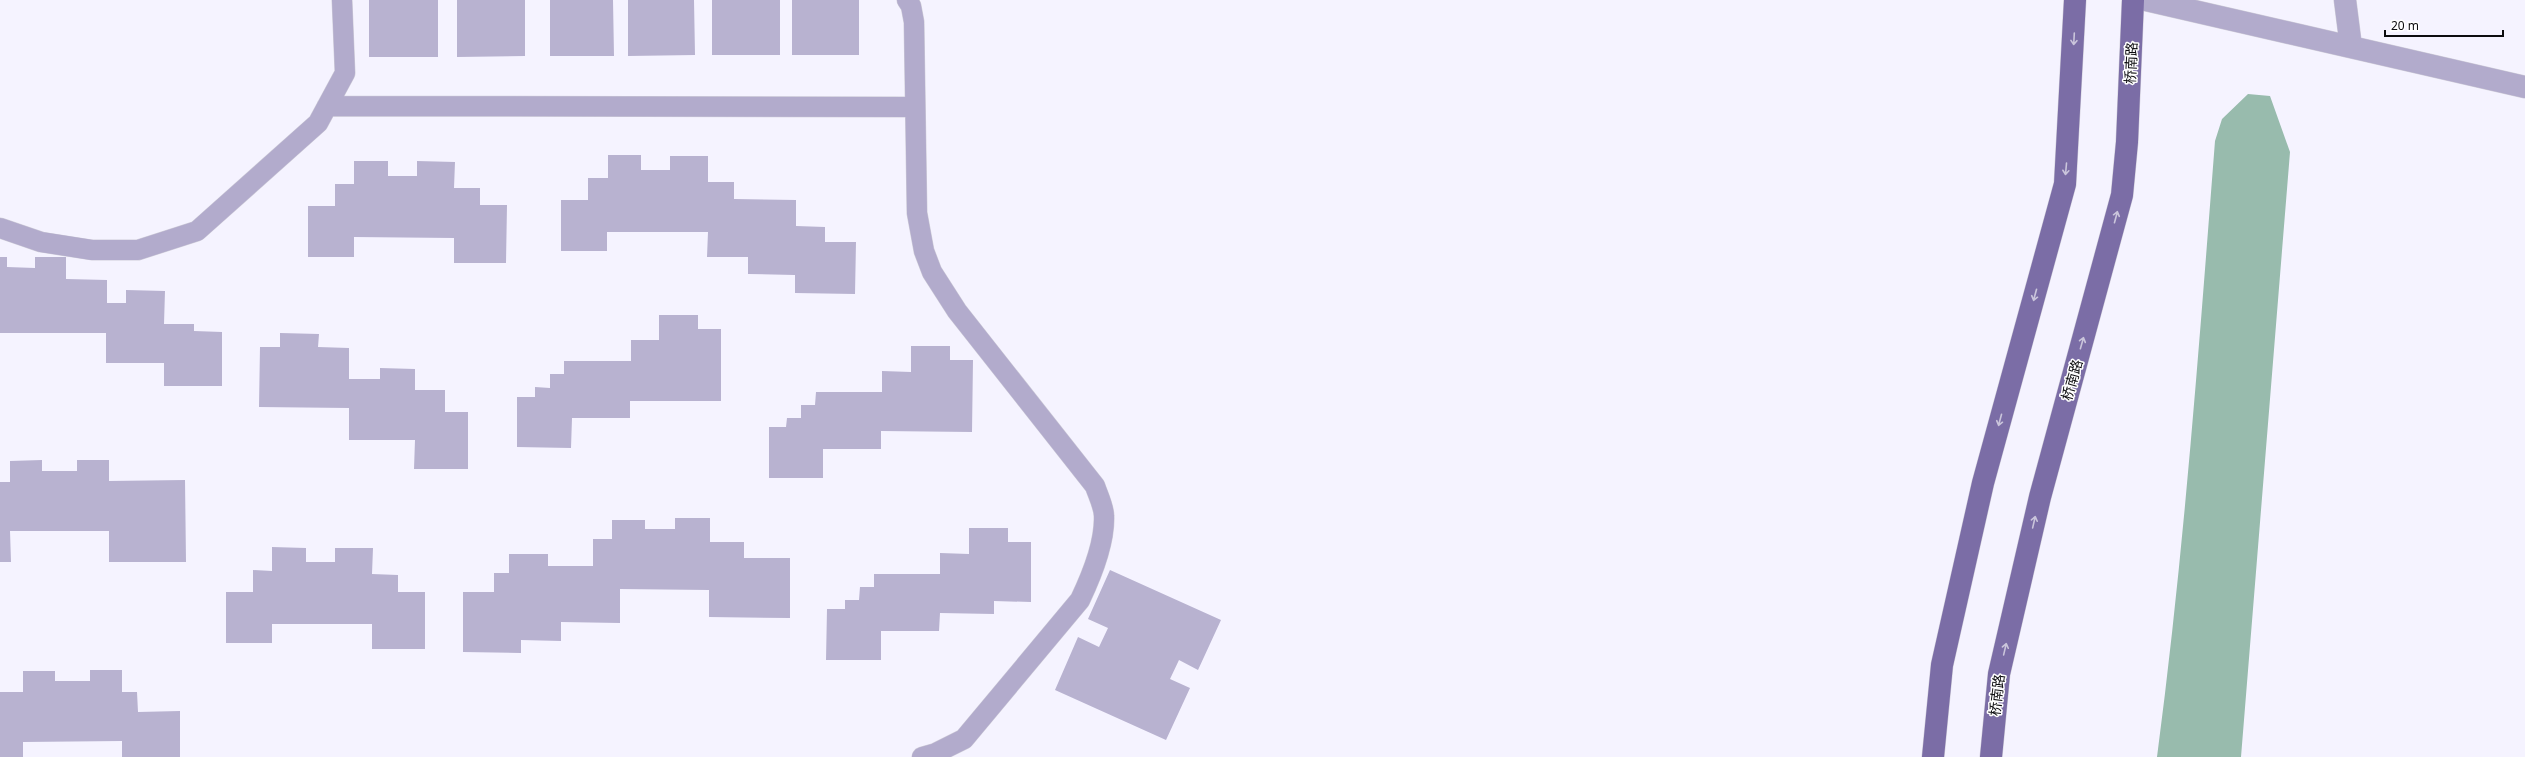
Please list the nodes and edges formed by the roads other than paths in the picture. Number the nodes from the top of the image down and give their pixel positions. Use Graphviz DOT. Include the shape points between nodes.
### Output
graph roads {
  1 [pos="342,0"];
  2 [pos="907,0"];
  3 [pos="2075,0"];
  4 [pos="2133,0"];
  5 [pos="2146,0"];
  6 [pos="2345,0"];
  7 [pos="2351,47"];
  8 [pos="2525,87"];
  9 [pos="327,106"];
  10 [pos="915,107"];
  11 [pos="0,228"];
  12 [pos="922,757"];
  13 [pos="1933,757"];
  14 [pos="1991,757"];
  1 -- 9 [label="lane" via="344,73"];
  2 -- 10 [label="lane" via="914,22"];
  3 -- 13 [label="main road, one-way" via="2065,184 1983,483 1942,665"];
  14 -- 4 [label="main road, 桥南路, one-way" via="1999,674 2036,512 2122,195 2127,142"];
  5 -- 7 [label="street"];
  6 -- 7 [label="street"];
  7 -- 8 [label="street"];
  9 -- 10 [label="lane"];
  9 -- 11 [label="lane" via="318,123 197,231 138,250 92,250 41,242"];
  10 -- 12 [label="lane" via="917,213 924,251 932,272 962,317 1095,486 1104,516 1099,549 1080,600 964,739"];
}
